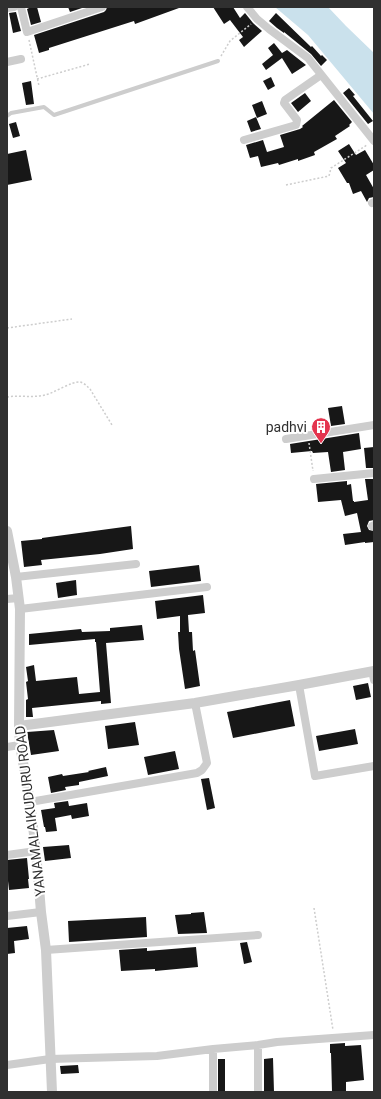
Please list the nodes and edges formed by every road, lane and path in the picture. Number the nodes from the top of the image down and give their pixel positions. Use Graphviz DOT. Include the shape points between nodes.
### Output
graph roads {
  1 [pos="14,7"];
  2 [pos="21,7"];
  3 [pos="102,7"];
  4 [pos="247,7"];
  5 [pos="7,8"];
  6 [pos="256,19"];
  7 [pos="28,32"];
  8 [pos="21,59"];
  9 [pos="218,61"];
  10 [pos="7,62"];
  11 [pos="90,64"];
  12 [pos="321,75"];
  13 [pos="37,79"];
  14 [pos="39,86"];
  15 [pos="7,116"];
  16 [pos="244,140"];
  17 [pos="374,141"];
  18 [pos="286,185"];
  19 [pos="72,319"];
  20 [pos="7,328"];
  21 [pos="7,397"];
  22 [pos="112,424"];
  23 [pos="374,425"];
  24 [pos="308,437"];
  25 [pos="286,439"];
  26 [pos="374,473"];
  27 [pos="314,478"];
  28 [pos="7,531"];
  29 [pos="10,556"];
  30 [pos="136,564"];
  31 [pos="16,577"];
  32 [pos="207,588"];
  33 [pos="18,598"];
  34 [pos="7,599"];
  35 [pos="20,609"];
  36 [pos="373,674"];
  37 [pos="299,686"];
  38 [pos="195,703"];
  39 [pos="19,726"];
  40 [pos="20,745"];
  41 [pos="7,748"];
  42 [pos="374,766"];
  43 [pos="30,802"];
  44 [pos="36,851"];
  45 [pos="7,855"];
  46 [pos="314,908"];
  47 [pos="41,912"];
  48 [pos="7,916"];
  49 [pos="258,935"];
  50 [pos="46,950"];
  51 [pos="374,1036"];
  52 [pos="334,1038"];
  53 [pos="258,1045"];
  54 [pos="213,1049"];
  55 [pos="50,1059"];
  56 [pos="7,1065"];
  57 [pos="52,1092"];
  58 [pos="213,1092"];
  59 [pos="258,1092"];
  1 -- 5 [label="street"];
  2 -- 7 [label="street"];
  3 -- 7 [label="street"];
  4 -- 6 [label="street"];
  6 -- 9 [label="path" via="230,41"];
  6 -- 12 [label="street" via="308,58"];
  7 -- 13 [label="path"];
  8 -- 10 [label="street"];
  9 -- 15 [label="lane" via="54,115 44,107"];
  11 -- 13 [label="path"];
  12 -- 16 [label="street" via="285,100 284,103 297,120 296,125"];
  12 -- 17 [label="street"];
  13 -- 14 [label="path"];
  17 -- 18 [label="path" via="331,168 329,176"];
  19 -- 20 [label="path"];
  21 -- 22 [label="path" via="45,395 80,382 90,389"];
  23 -- 25 [label="street"];
  24 -- 27 [label="path"];
  26 -- 27 [label="street"];
  28 -- 29 [label="street, YANAMALAIKUDURU ROAD"];
  29 -- 31 [label="street, YANAMALAIKUDURU ROAD"];
  30 -- 31 [label="street"];
  31 -- 33 [label="street, YANAMALAIKUDURU ROAD"];
  32 -- 35 [label="street"];
  33 -- 34 [label="street"];
  33 -- 35 [label="street, YANAMALAIKUDURU ROAD"];
  35 -- 39 [label="street, YANAMALAIKUDURU ROAD"];
  36 -- 37 [label="street"];
  37 -- 38 [label="street"];
  37 -- 42 [label="street" via="316,776"];
  38 -- 39 [label="street"];
  38 -- 43 [label="street" via="207,763 202,770 197,773"];
  39 -- 40 [label="street, YANAMALAIKUDURU ROAD"];
  40 -- 41 [label="street"];
  40 -- 43 [label="street, YANAMALAIKUDURU ROAD"];
  43 -- 44 [label="street, YANAMALAIKUDURU ROAD"];
  44 -- 45 [label="street"];
  44 -- 47 [label="street, YANAMALAIKUDURU ROAD"];
  46 -- 52 [label="path"];
  47 -- 48 [label="street"];
  47 -- 50 [label="street, YANAMALAIKUDURU ROAD"];
  49 -- 50 [label="street"];
  50 -- 55 [label="street, YANAMALAIKUDURU ROAD"];
  51 -- 52 [label="street"];
  52 -- 53 [label="street"];
  53 -- 54 [label="street"];
  53 -- 59 [label="street"];
  54 -- 55 [label="street" via="157,1056"];
  54 -- 58 [label="street"];
  55 -- 56 [label="street"];
  55 -- 57 [label="street, YANAMALAIKUDURU ROAD"];
}
